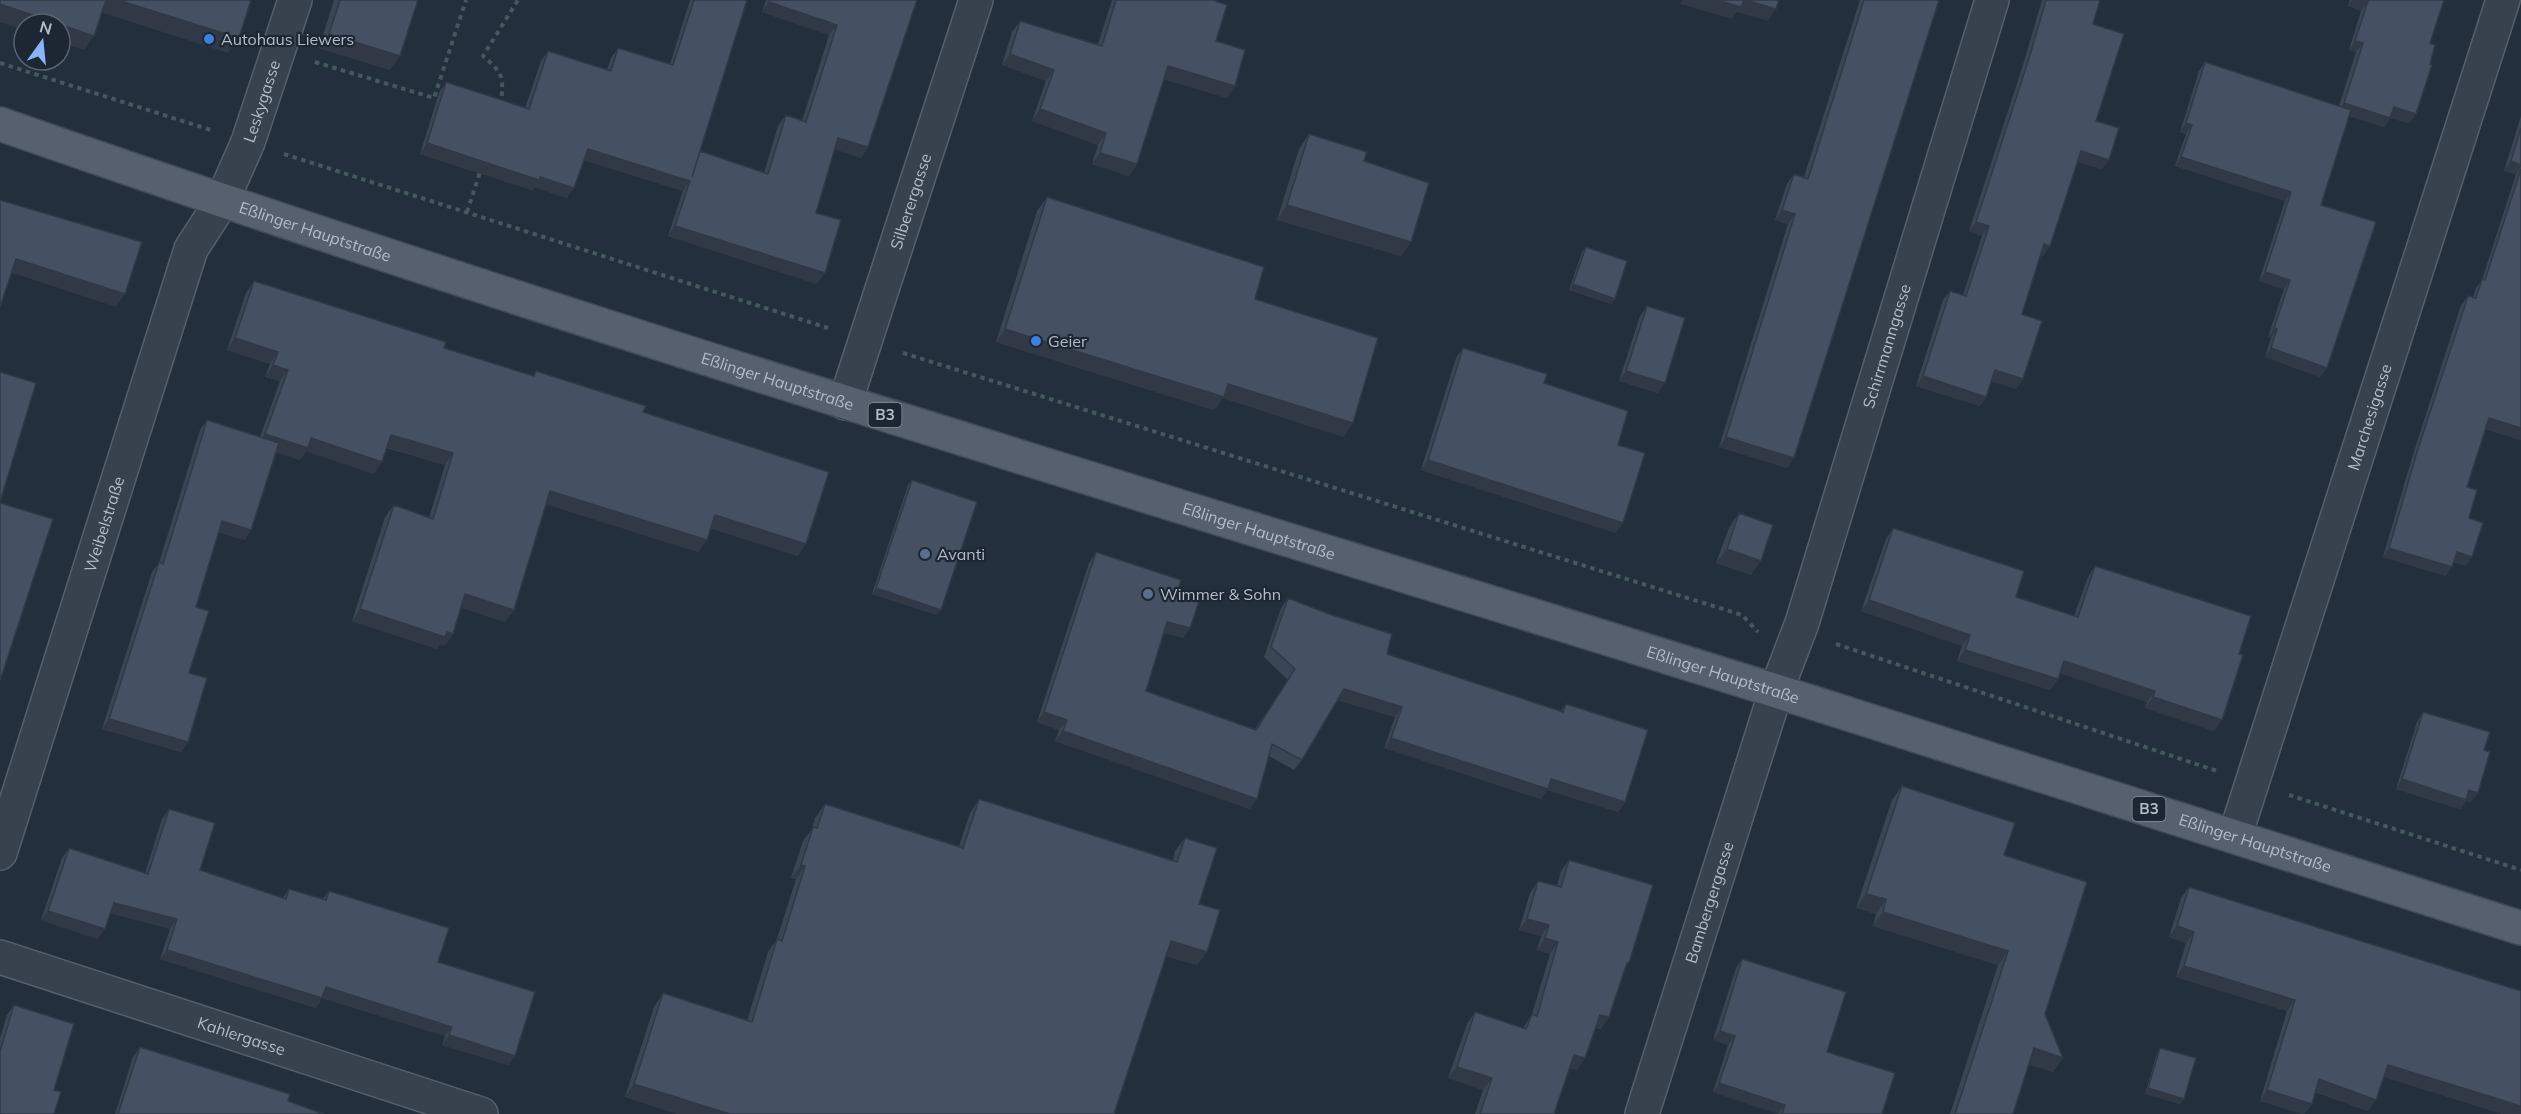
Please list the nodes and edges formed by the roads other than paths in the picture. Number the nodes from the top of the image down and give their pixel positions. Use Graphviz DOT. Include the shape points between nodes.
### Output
graph roads {
  1 [pos="295,0"];
  2 [pos="976,0"];
  3 [pos="1992,0"];
  4 [pos="2503,0"];
  5 [pos="0,124"];
  6 [pos="222,201"];
  7 [pos="845,403"];
  8 [pos="1776,691"];
  9 [pos="2235,836"];
  10 [pos="0,853"];
  11 [pos="2521,928"];
  12 [pos="0,957"];
  13 [pos="481,1114"];
  14 [pos="1642,1114"];
  1 -- 6 [label="street, Leskygasse" via="248,142"];
  2 -- 7 [label="street, Silberergasse"];
  3 -- 8 [label="street, Schirrmanngasse" via="1802,623"];
  4 -- 9 [label="street, Marchesigasse"];
  5 -- 6 [label="main road, Eßlinger Hauptstraße / B3"];
  6 -- 7 [label="main road, Eßlinger Hauptstraße / B3"];
  6 -- 10 [label="street, Weibelstraße" via="191,249"];
  7 -- 8 [label="main road, Eßlinger Hauptstraße / B3"];
  8 -- 9 [label="main road, Eßlinger Hauptstraße / B3"];
  8 -- 14 [label="street, Bambergergasse"];
  9 -- 11 [label="main road, Eßlinger Hauptstraße / B3"];
  12 -- 13 [label="street, Kahlergasse"];
}
